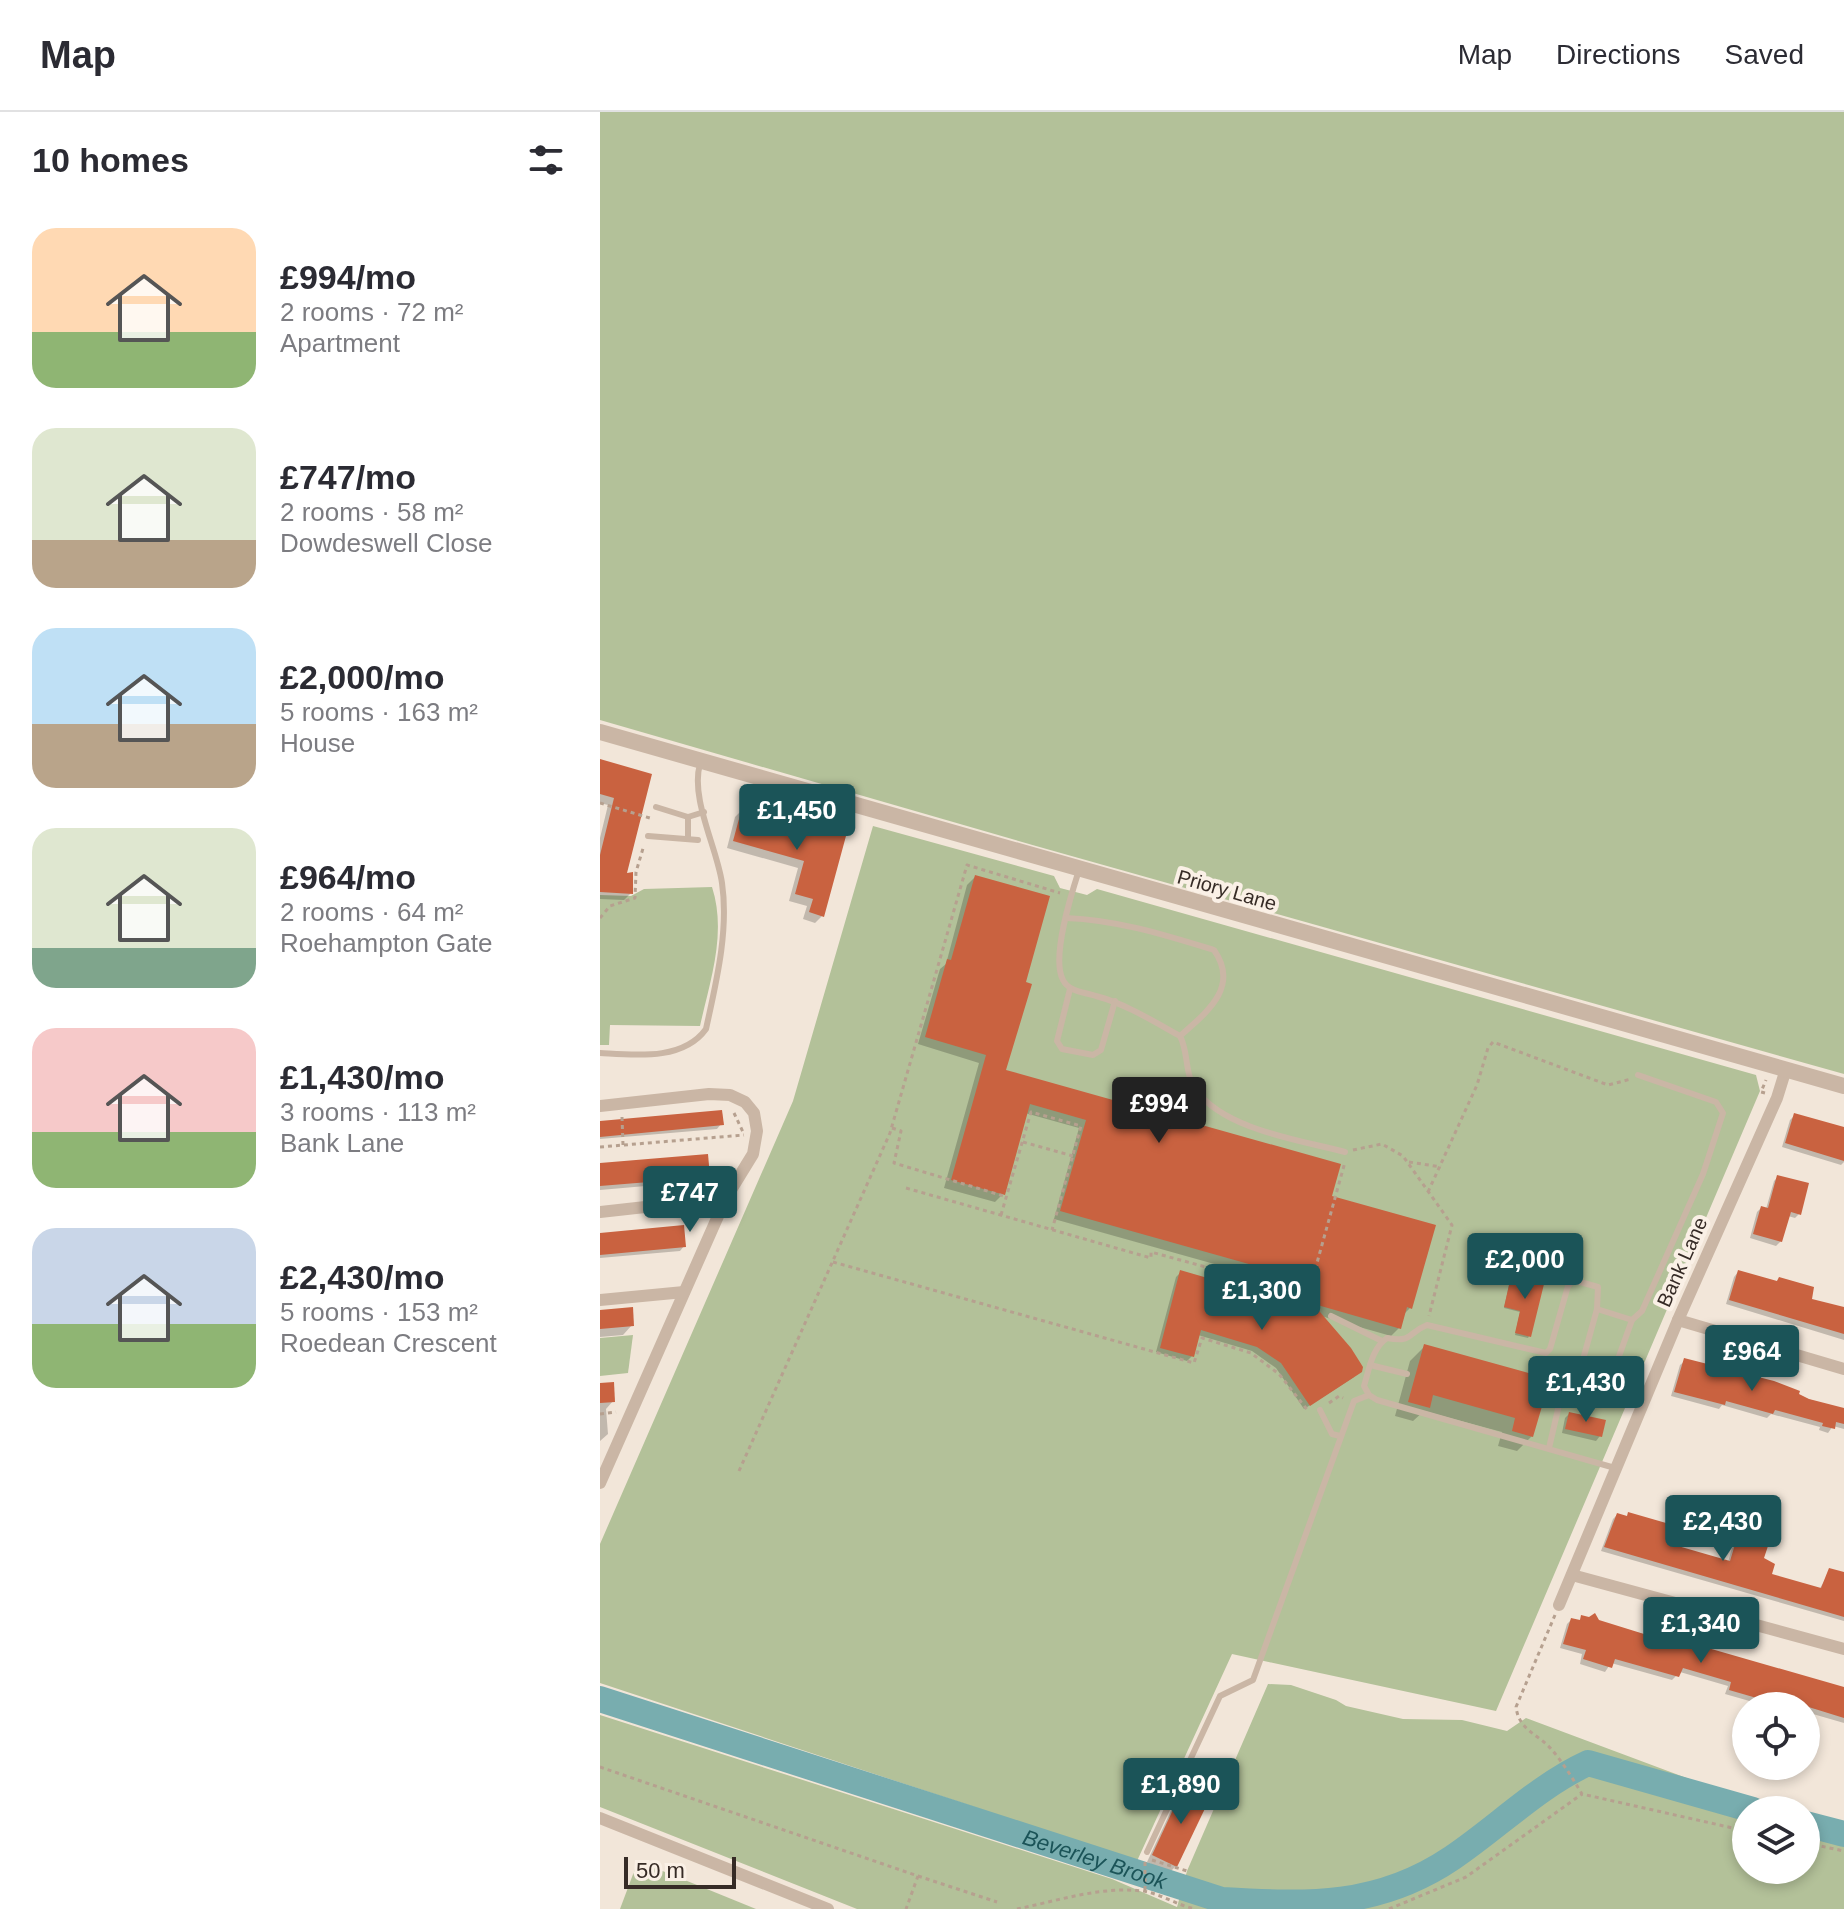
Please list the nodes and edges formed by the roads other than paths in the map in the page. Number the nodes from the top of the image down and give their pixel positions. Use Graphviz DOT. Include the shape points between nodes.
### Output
graph roads {
  1 [pos="600,732"];
  2 [pos="701,760"];
  3 [pos="656,807"];
  4 [pos="704,812"];
  5 [pos="688,817"];
  6 [pos="648,836"];
  7 [pos="688,838"];
  8 [pos="698,840"];
  9 [pos="1079,869"];
  10 [pos="1066,918"];
  11 [pos="1070,989"];
  12 [pos="1115,1001"];
  13 [pos="1180,1036"];
  14 [pos="600,1053"];
  15 [pos="1786,1069"];
  16 [pos="1638,1075"];
  17 [pos="1844,1086"];
  18 [pos="600,1106"];
  19 [pos="1345,1152"];
  20 [pos="726,1198"];
  21 [pos="600,1212"];
  22 [pos="1524,1260"];
  23 [pos="1573,1280"];
  24 [pos="684,1292"];
  25 [pos="600,1300"];
  26 [pos="1597,1309"];
  27 [pos="1331,1316"];
  28 [pos="1632,1320"];
  29 [pos="1678,1320"];
  30 [pos="1382,1341"];
  31 [pos="1370,1365"];
  32 [pos="1844,1369"];
  33 [pos="1614,1370"];
  34 [pos="1407,1374"];
  35 [pos="1369,1395"];
  36 [pos="1320,1410"];
  37 [pos="1340,1436"];
  38 [pos="1549,1448"];
  39 [pos="1615,1468"];
  40 [pos="600,1483"];
  41 [pos="1572,1575"];
  42 [pos="1559,1605"];
  43 [pos="1844,1649"];
  44 [pos="600,1818"];
  45 [pos="1146,1858"];
  46 [pos="828,1909"];
  1 -- 2 [label="street, Priory Lane"];
  2 -- 4 [label="lane" via="697,781"];
  2 -- 9 [label="street, Priory Lane"];
  3 -- 5 [label="lane"];
  4 -- 5 [label="lane"];
  4 -- 14 [label="lane" via="724,901 706,1029 697,1042 672,1051"];
  5 -- 7 [label="lane"];
  6 -- 7 [label="lane"];
  7 -- 8 [label="lane"];
  9 -- 10 [label="lane"];
  9 -- 15 [label="street, Priory Lane"];
  10 -- 11 [label="lane" via="1060,964"];
  10 -- 13 [label="lane" via="1134,926 1214,950 1225,980 1219,997"];
  11 -- 12 [label="lane"];
  11 -- 12 [label="lane" via="1057,1041 1062,1049 1093,1055 1101,1050"];
  12 -- 13 [label="lane"];
  13 -- 19 [label="lane" via="1190,1079 1226,1115 1251,1127"];
  15 -- 17 [label="street, Priory Lane"];
  15 -- 29 [label="street, Bank Lane"];
  16 -- 28 [label="lane" via="1716,1102 1723,1113 1703,1174 1642,1311"];
  18 -- 20 [label="street" via="709,1094 745,1102 754,1113 757,1131 753,1154"];
  20 -- 21 [label="street"];
  20 -- 24 [label="street"];
  22 -- 23 [label="lane"];
  23 -- 26 [label="lane" via="1598,1287"];
  23 -- 30 [label="lane" via="1546,1353 1427,1325 1409,1339"];
  24 -- 25 [label="street"];
  24 -- 40 [label="street"];
  26 -- 28 [label="lane"];
  26 -- 38 [label="lane" via="1582,1363 1559,1405"];
  27 -- 30 [label="lane"];
  28 -- 33 [label="lane"];
  29 -- 32 [label="street"];
  29 -- 39 [label="street, Bank Lane"];
  30 -- 31 [label="lane"];
  31 -- 34 [label="lane"];
  31 -- 35 [label="lane" via="1364,1386"];
  35 -- 37 [label="lane" via="1354,1401"];
  35 -- 38 [label="lane"];
  36 -- 37 [label="lane" via="1332,1434"];
  37 -- 45 [label="lane" via="1253,1680 1220,1696"];
  38 -- 39 [label="lane"];
  39 -- 41 [label="street, Bank Lane"];
  41 -- 42 [label="street, Bank Lane"];
  41 -- 43 [label="street"];
  44 -- 46 [label="street"];
}
